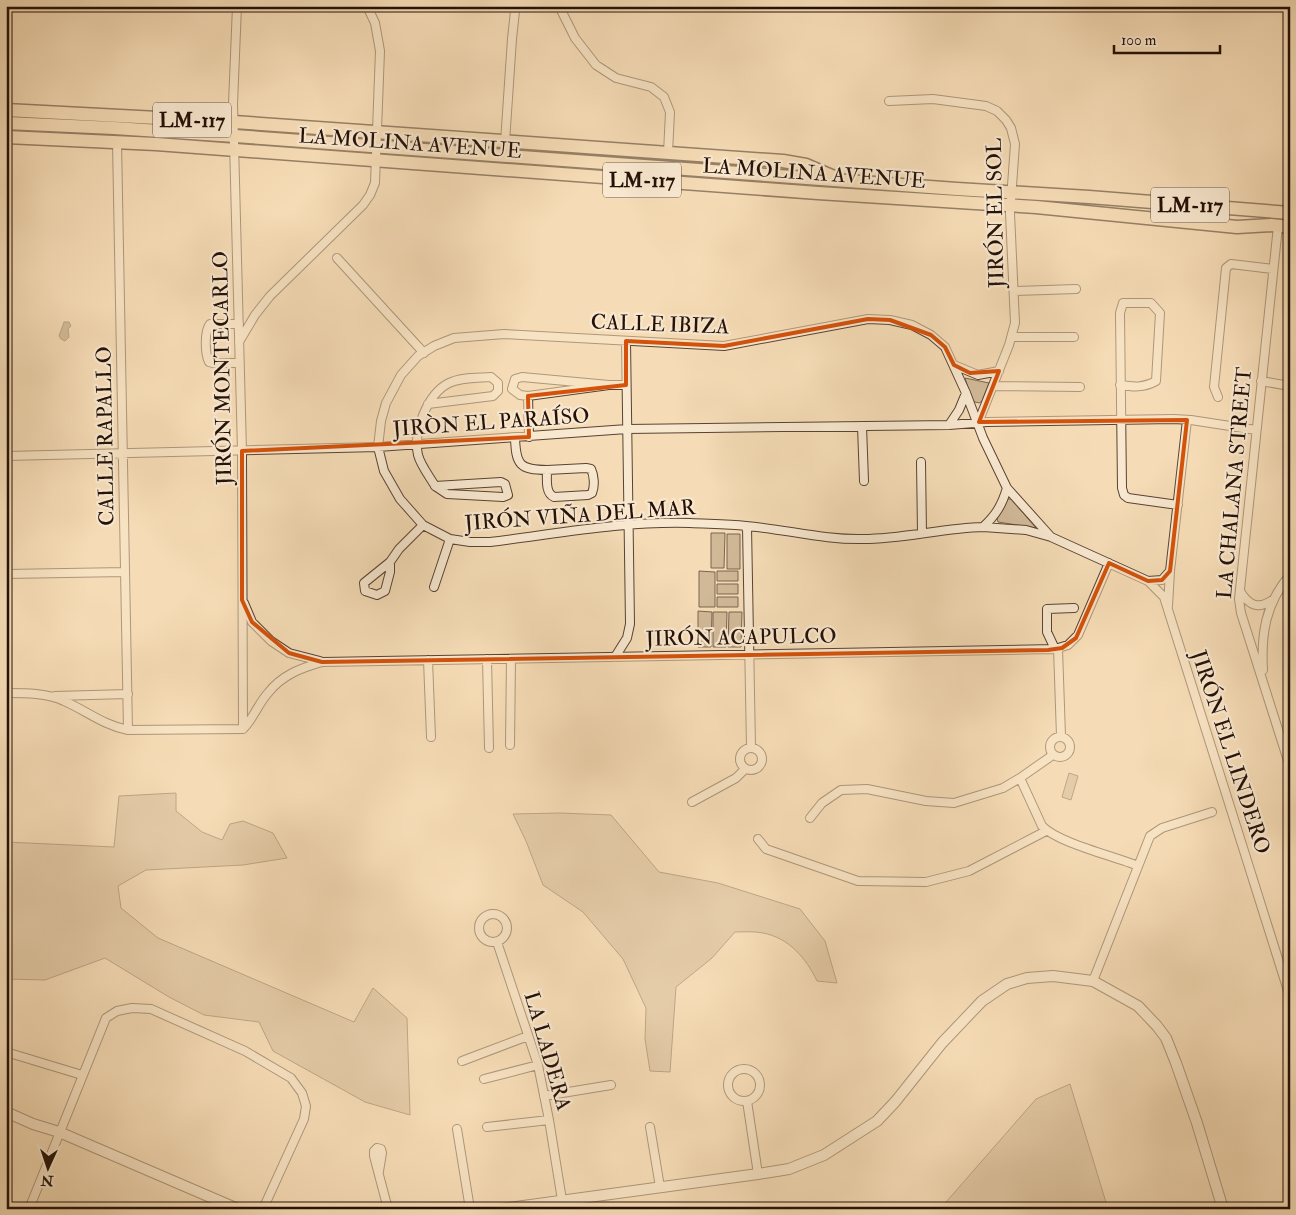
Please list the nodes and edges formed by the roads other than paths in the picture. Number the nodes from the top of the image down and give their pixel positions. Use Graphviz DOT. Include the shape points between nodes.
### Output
graph roads {
  1 [pos="237,6"];
  2 [pos="367,6"];
  3 [pos="517,6"];
  4 [pos="559,6"];
  5 [pos="888,101"];
  6 [pos="6,110"];
  7 [pos="234,122"];
  8 [pos="6,123"];
  9 [pos="377,132"];
  10 [pos="235,136"];
  11 [pos="6,137"];
  12 [pos="116,142"];
  13 [pos="505,142"];
  14 [pos="376,147"];
  15 [pos="236,150"];
  16 [pos="668,153"];
  17 [pos="518,157"];
  18 [pos="376,161"];
  19 [pos="754,174"];
  20 [pos="840,180"];
  21 [pos="818,194"];
  22 [pos="1011,199"];
  23 [pos="1290,213"];
  24 [pos="1284,226"];
  25 [pos="337,258"];
  26 [pos="1273,269"];
  27 [pos="1076,289"];
  28 [pos="1014,291"];
  29 [pos="239,324"];
  30 [pos="1012,337"];
  31 [pos="1074,337"];
  32 [pos="626,341"];
  33 [pos="239,342"];
  34 [pos="424,352"];
  35 [pos="239,363"];
  36 [pos="954,365"];
  37 [pos="999,371"];
  38 [pos="1261,381"];
  39 [pos="609,384"];
  40 [pos="626,384"];
  41 [pos="1120,385"];
  42 [pos="992,386"];
  43 [pos="1290,386"];
  44 [pos="1080,387"];
  45 [pos="966,393"];
  46 [pos="528,396"];
  47 [pos="1218,397"];
  48 [pos="428,404"];
  49 [pos="1120,420"];
  50 [pos="1187,420"];
  51 [pos="978,423"];
  52 [pos="949,424"];
  53 [pos="862,426"];
  54 [pos="627,429"];
  55 [pos="1256,430"];
  56 [pos="529,437"];
  57 [pos="515,438"];
  58 [pos="418,445"];
  59 [pos="378,447"];
  60 [pos="242,451"];
  61 [pos="123,454"];
  62 [pos="6,456"];
  63 [pos="921,462"];
  64 [pos="547,470"];
  65 [pos="864,481"];
  66 [pos="436,486"];
  67 [pos="1007,488"];
  68 [pos="1178,505"];
  69 [pos="423,525"];
  70 [pos="629,525"];
  71 [pos="747,526"];
  72 [pos="983,527"];
  73 [pos="922,533"];
  74 [pos="1051,537"];
  75 [pos="450,539"];
  76 [pos="390,562"];
  77 [pos="1109,563"];
  78 [pos="1170,571"];
  79 [pos="125,572"];
  80 [pos="6,574"];
  81 [pos="1290,575"];
  82 [pos="1148,581"];
  83 [pos="434,587"];
  84 [pos="1239,590"];
  85 [pos="1274,599"];
  86 [pos="242,600"];
  87 [pos="1074,608"];
  88 [pos="1168,611"];
  89 [pos="1057,649"];
  90 [pos="750,655"];
  91 [pos="615,657"];
  92 [pos="488,659"];
  93 [pos="511,659"];
  94 [pos="428,660"];
  95 [pos="322,662"];
  96 [pos="1264,682"];
  97 [pos="6,693"];
  98 [pos="128,694"];
  99 [pos="46,696"];
  100 [pos="243,729"];
  101 [pos="128,730"];
  102 [pos="1061,736"];
  103 [pos="431,737"];
  104 [pos="510,745"];
  105 [pos="489,748"];
  106 [pos="751,748"];
  107 [pos="1052,754"];
  108 [pos="1290,767"];
  109 [pos="745,769"];
  110 [pos="1020,778"];
  111 [pos="692,802"];
  112 [pos="1212,812"];
  113 [pos="810,818"];
  114 [pos="1046,831"];
  115 [pos="758,839"];
  116 [pos="1138,866"];
  117 [pos="497,942"];
  118 [pos="1093,981"];
  119 [pos="1290,997"];
  120 [pos="528,1036"];
  121 [pos="6,1052"];
  122 [pos="462,1060"];
  123 [pos="538,1065"];
  124 [pos="82,1075"];
  125 [pos="484,1079"];
  126 [pos="611,1085"];
  127 [pos="544,1096"];
  128 [pos="747,1101"];
  129 [pos="6,1112"];
  130 [pos="6,1120"];
  131 [pos="549,1120"];
  132 [pos="33,1124"];
  133 [pos="650,1127"];
  134 [pos="487,1128"];
  135 [pos="457,1129"];
  136 [pos="58,1132"];
  137 [pos="379,1171"];
  138 [pos="758,1174"];
  139 [pos="660,1187"];
  140 [pos="562,1200"];
  141 [pos="578,1204"];
  142 [pos="28,1209"];
  143 [pos="238,1209"];
  144 [pos="263,1209"];
  145 [pos="388,1209"];
  146 [pos="470,1209"];
  147 [pos="501,1209"];
  148 [pos="1223,1209"];
  1 -- 7 [label="street, JIRÓN MONTECARLO"];
  2 -- 9 [label="street" via="375,23 380,51"];
  3 -- 13 [label="street"];
  4 -- 16 [label="street" via="576,38 596,64 616,78 651,88 664,97 670,112"];
  5 -- 22 [label="street, JIRÓN EL SOL" via="933,99 977,104 997,112 1011,128 1015,144"];
  6 -- 7 [label="main road, LA MOLINA AVENUE / LM-117"];
  7 -- 9 [label="main road, LA MOLINA AVENUE / LM-117"];
  7 -- 10 [label="street, JIRÓN MONTECARLO"];
  8 -- 10 [label="main road, LA MOLINA AVENUE / LM-117"];
  9 -- 13 [label="main road, LA MOLINA AVENUE / LM-117"];
  9 -- 14 [label="street"];
  10 -- 14 [label="main road, LA MOLINA AVENUE / LM-117"];
  10 -- 15 [label="street, JIRÓN MONTECARLO"];
  11 -- 12 [label="main road, LA MOLINA AVENUE / LM-117"];
  12 -- 15 [label="main road, LA MOLINA AVENUE / LM-117"];
  12 -- 61 [label="street, CALLE RAPALLO"];
  13 -- 16 [label="main road, LA MOLINA AVENUE / LM-117"];
  13 -- 17 [label="street"];
  14 -- 17 [label="main road, LA MOLINA AVENUE / LM-117"];
  14 -- 18 [label="street"];
  15 -- 18 [label="main road, LA MOLINA AVENUE / LM-117"];
  15 -- 29 [label="street, JIRÓN MONTECARLO"];
  16 -- 20 [label="main road, LA MOLINA AVENUE / LM-117" via="800,163"];
  17 -- 19 [label="main road, LA MOLINA AVENUE / LM-117"];
  18 -- 21 [label="main road, LA MOLINA AVENUE / LM-117"];
  18 -- 33 [label="street" via="375,183 367,201 270,296"];
  19 -- 20 [label="main road, LA MOLINA AVENUE / LM-117"];
  19 -- 21 [label="main road"];
  20 -- 22 [label="main road, LA MOLINA AVENUE / LM-117"];
  21 -- 22 [label="main road, LA MOLINA AVENUE / LM-117"];
  22 -- 23 [label="main road, LA MOLINA AVENUE / LM-117" via="1089,197"];
  22 -- 24 [label="main road, LA MOLINA AVENUE / LM-117" via="1231,226"];
  22 -- 28 [label="street, JIRÓN EL SOL"];
  24 -- 26 [label="street, LA CHALANA STREET"];
  25 -- 34 [label="street"];
  26 -- 38 [label="street, LA CHALANA STREET"];
  26 -- 47 [label="street" via="1231,264 1226,268 1214,386"];
  27 -- 28 [label="street"];
  28 -- 30 [label="street, JIRÓN EL SOL"];
  29 -- 33 [label="street, JIRÓN MONTECARLO"];
  29 -- 35 [label="street" via="210,324 207,332 209,362"];
  30 -- 31 [label="street"];
  30 -- 37 [label="street, JIRÓN EL SOL"];
  32 -- 34 [label="street, CALLE IBIZA" via="504,334 454,338"];
  32 -- 36 [label="street, CALLE IBIZA" via="724,346 868,319 890,320 912,325 931,335 945,347"];
  32 -- 40 [label="street"];
  33 -- 35 [label="street, JIRÓN MONTECARLO"];
  34 -- 59 [label="street, CALLE IBIZA" via="400,375 391,391 381,421"];
  35 -- 60 [label="street, JIRÓN MONTECARLO"];
  36 -- 37 [label="street" via="978,375"];
  36 -- 45 [label="street, CALLE IBIZA"];
  37 -- 42 [label="street, JIRÓN EL SOL"];
  38 -- 43 [label="street"];
  38 -- 55 [label="street, LA CHALANA STREET"];
  39 -- 40 [label="street"];
  39 -- 46 [label="street"];
  39 -- 46 [label="street" via="536,377 514,379 512,389 515,393"];
  40 -- 54 [label="street"];
  41 -- 41 [label="street" via="1120,313 1123,303 1151,303 1160,313 1156,381 1146,386"];
  41 -- 49 [label="street"];
  42 -- 44 [label="street"];
  42 -- 51 [label="street, JIRÓN EL SOL"];
  45 -- 51 [label="street, CALLE IBIZA"];
  45 -- 52 [label="street"];
  46 -- 56 [label="street"];
  48 -- 48 [label="street" via="493,396 498,391 498,383 491,377 458,380 442,388"];
  48 -- 58 [label="street"];
  49 -- 50 [label="street, JIRÒN EL PARAÍSO"];
  49 -- 51 [label="street, JIRÒN EL PARAÍSO"];
  49 -- 68 [label="street" via="1124,496"];
  50 -- 55 [label="street, JIRÒN EL PARAÍSO"];
  50 -- 68 [label="street"];
  51 -- 52 [label="street, JIRÒN EL PARAÍSO"];
  51 -- 67 [label="street, CALLE IBIZA"];
  52 -- 53 [label="street, JIRÒN EL PARAÍSO"];
  53 -- 54 [label="street, JIRÒN EL PARAÍSO"];
  53 -- 65 [label="street"];
  54 -- 56 [label="street, JIRÒN EL PARAÍSO"];
  54 -- 70 [label="street"];
  55 -- 84 [label="street, LA CHALANA STREET"];
  56 -- 57 [label="street, JIRÒN EL PARAÍSO"];
  57 -- 58 [label="street, JIRÒN EL PARAÍSO"];
  57 -- 64 [label="street" via="516,458 520,465"];
  58 -- 59 [label="street, JIRÒN EL PARAÍSO"];
  58 -- 66 [label="street" via="418,455"];
  59 -- 60 [label="street, JIRÒN EL PARAÍSO"];
  59 -- 69 [label="street, JIRÓN VIÑA DEL MAR" via="384,471 400,499"];
  60 -- 61 [label="street, JIRÒN EL PARAÍSO"];
  60 -- 86 [label="street, JIRÓN MONTECARLO"];
  61 -- 62 [label="street, JIRÒN EL PARAÍSO"];
  61 -- 79 [label="street, CALLE RAPALLO"];
  63 -- 73 [label="street"];
  64 -- 64 [label="street" via="591,469 594,489 588,495 554,497 548,491"];
  66 -- 66 [label="street" via="447,494 508,495 506,484 501,482"];
  67 -- 72 [label="street" via="1002,503"];
  67 -- 74 [label="street, CALLE IBIZA"];
  68 -- 78 [label="street"];
  69 -- 75 [label="street, JIRÓN VIÑA DEL MAR"];
  69 -- 76 [label="street"];
  70 -- 71 [label="street, JIRÓN VIÑA DEL MAR"];
  70 -- 75 [label="street, JIRÓN VIÑA DEL MAR" via="490,542"];
  70 -- 91 [label="street" via="630,624 627,638"];
  71 -- 73 [label="street, JIRÓN VIÑA DEL MAR" via="863,539"];
  71 -- 90 [label="street"];
  72 -- 73 [label="street, JIRÓN VIÑA DEL MAR"];
  72 -- 74 [label="street, JIRÓN VIÑA DEL MAR" via="1026,530"];
  74 -- 77 [label="street, JIRÓN VIÑA DEL MAR"];
  75 -- 83 [label="street"];
  76 -- 76 [label="street" via="364,583 365,591 375,595 384,593"];
  77 -- 82 [label="street, JIRÓN VIÑA DEL MAR"];
  77 -- 89 [label="street" via="1080,632 1071,643"];
  78 -- 82 [label="street" via="1162,580"];
  78 -- 88 [label="street"];
  79 -- 80 [label="street"];
  79 -- 98 [label="street, CALLE RAPALLO"];
  81 -- 85 [label="street"];
  82 -- 88 [label="street, JIRÓN EL LINDERO" via="1164,597"];
  84 -- 85 [label="street" via="1245,600 1255,606 1266,605"];
  84 -- 96 [label="street, LA CHALANA STREET" via="1241,613"];
  85 -- 96 [label="street" via="1261,645"];
  86 -- 95 [label="street, JIRÓN ACAPULCO" via="252,622 271,641 289,653"];
  86 -- 100 [label="street, JIRÓN MONTECARLO"];
  87 -- 89 [label="street" via="1047,609 1047,632"];
  88 -- 119 [label="street, JIRÓN EL LINDERO"];
  89 -- 90 [label="street, JIRÓN ACAPULCO"];
  89 -- 102 [label="street"];
  90 -- 91 [label="street, JIRÓN ACAPULCO"];
  90 -- 106 [label="street"];
  91 -- 93 [label="street, JIRÓN ACAPULCO"];
  92 -- 93 [label="street, JIRÓN ACAPULCO"];
  92 -- 94 [label="street, JIRÓN ACAPULCO"];
  92 -- 105 [label="street"];
  93 -- 104 [label="street"];
  94 -- 95 [label="street, JIRÓN ACAPULCO"];
  94 -- 103 [label="street"];
  95 -- 100 [label="street, JIRÓN ACAPULCO" via="298,669 282,679 267,693"];
  96 -- 108 [label="street, LA CHALANA STREET"];
  97 -- 99 [label="street"];
  98 -- 99 [label="street"];
  98 -- 101 [label="street, CALLE RAPALLO"];
  99 -- 101 [label="street" via="63,700 113,727"];
  100 -- 101 [label="street"];
  102 -- 107 [label="street" via="1051,742"];
  102 -- 107 [label="street" via="1068,740 1070,751 1060,757"];
  106 -- 109 [label="street" via="740,756"];
  106 -- 109 [label="street" via="760,753 762,763 755,770"];
  107 -- 110 [label="street"];
  109 -- 111 [label="street" via="736,778"];
  110 -- 113 [label="street" via="1003,788 954,803 867,789 841,790 822,803"];
  110 -- 114 [label="street"];
  112 -- 116 [label="street" via="1156,831 1148,840"];
  114 -- 115 [label="street" via="969,871 926,882 858,881 766,849"];
  114 -- 116 [label="street"];
  116 -- 118 [label="street"];
  117 -- 120 [label="street, LA LADERA"];
  118 -- 138 [label="street" via="1053,976 1007,984 975,1007 877,1121 824,1155 789,1169"];
  118 -- 148 [label="street" via="1138,1006 1166,1038"];
  120 -- 122 [label="street"];
  120 -- 123 [label="street, LA LADERA"];
  121 -- 124 [label="street"];
  123 -- 125 [label="street"];
  123 -- 127 [label="street, LA LADERA"];
  124 -- 136 [label="street"];
  124 -- 144 [label="street" via="106,1018 117,1011 132,1008 151,1009 245,1051 291,1078 302,1093 306,1106 304,1120"];
  126 -- 127 [label="street"];
  127 -- 131 [label="street, LA LADERA"];
  128 -- 128 [label="street" via="759,1092 760,1082 751,1070 741,1069 729,1080 729,1090 736,1099"];
  128 -- 138 [label="street"];
  129 -- 132 [label="street"];
  130 -- 132 [label="street"];
  131 -- 134 [label="street"];
  131 -- 140 [label="street, LA LADERA"];
  132 -- 136 [label="street"];
  133 -- 139 [label="street"];
  135 -- 146 [label="street"];
  136 -- 142 [label="street"];
  136 -- 143 [label="street"];
  137 -- 145 [label="street"];
  138 -- 139 [label="street"];
  139 -- 141 [label="street"];
  140 -- 141 [label="street"];
  140 -- 147 [label="street"];
}
